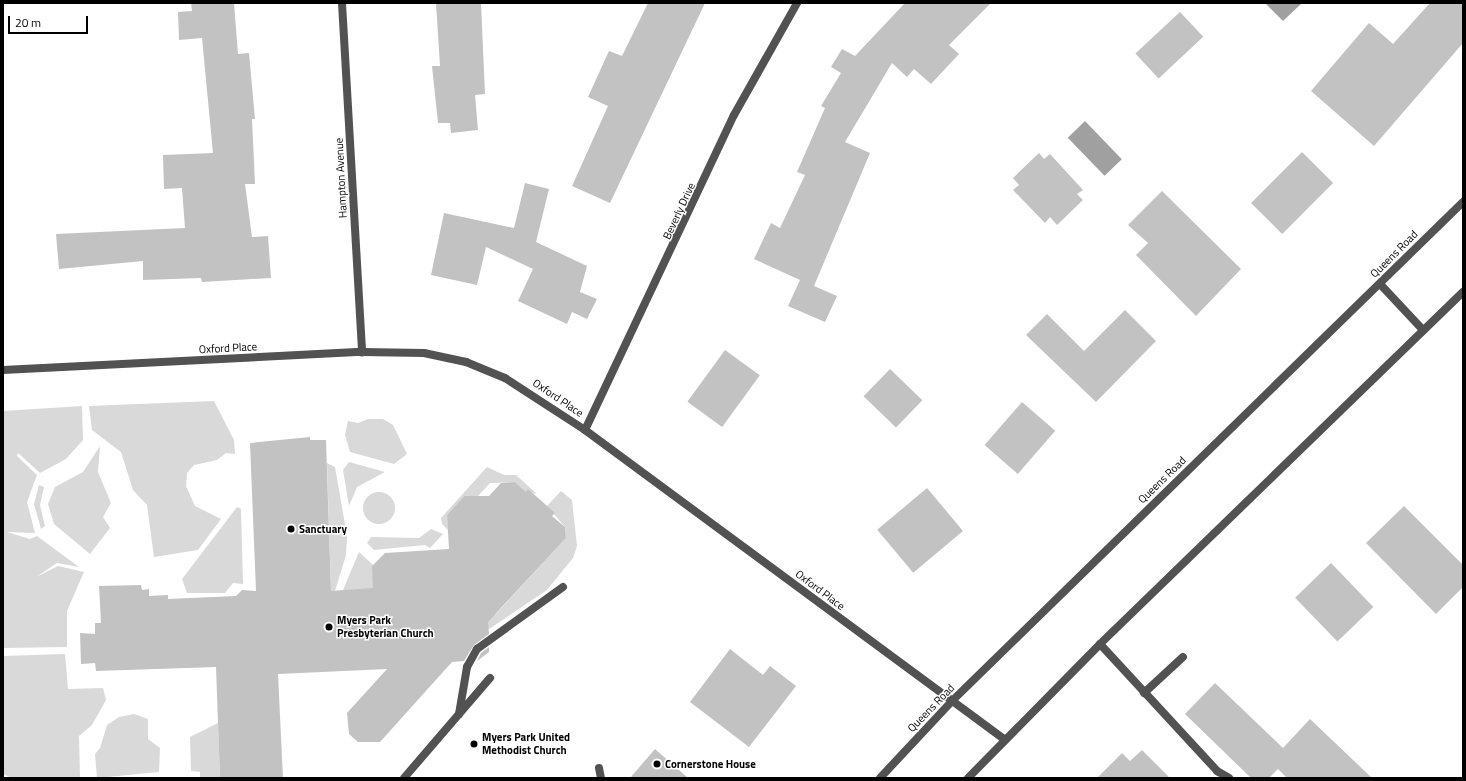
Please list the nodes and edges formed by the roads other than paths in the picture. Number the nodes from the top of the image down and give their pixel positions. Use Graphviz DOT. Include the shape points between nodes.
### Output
graph roads {
  1 [pos="342,3"];
  2 [pos="797,3"];
  3 [pos="1463,202"];
  4 [pos="1380,284"];
  5 [pos="1463,292"];
  6 [pos="1423,330"];
  7 [pos="362,352"];
  8 [pos="3,370"];
  9 [pos="585,430"];
  10 [pos="563,588"];
  11 [pos="1100,644"];
  12 [pos="1184,657"];
  13 [pos="490,678"];
  14 [pos="1144,693"];
  15 [pos="953,700"];
  16 [pos="459,714"];
  17 [pos="1004,740"];
  18 [pos="599,768"];
  19 [pos="404,778"];
  20 [pos="601,778"];
  21 [pos="880,778"];
  22 [pos="968,778"];
  23 [pos="1229,778"];
  1 -- 7 [label="street, Hampton Avenue"];
  2 -- 9 [label="street, Beverly Drive" via="734,116"];
  3 -- 4 [label="street, Queens Road"];
  4 -- 6 [label="street"];
  4 -- 15 [label="street, Queens Road"];
  5 -- 6 [label="street"];
  6 -- 11 [label="street"];
  7 -- 8 [label="street, Oxford Place"];
  7 -- 9 [label="street, Oxford Place" via="424,354 466,362 505,378"];
  9 -- 15 [label="street, Oxford Place"];
  10 -- 16 [label="street" via="477,649 467,667"];
  11 -- 14 [label="street"];
  11 -- 17 [label="street"];
  12 -- 14 [label="street"];
  13 -- 16 [label="street"];
  14 -- 23 [label="street" via="1216,771"];
  15 -- 17 [label="street, Oxford Place"];
  15 -- 21 [label="street, Queens Road"];
  16 -- 19 [label="street"];
  17 -- 22 [label="street"];
  18 -- 20 [label="street"];
}
